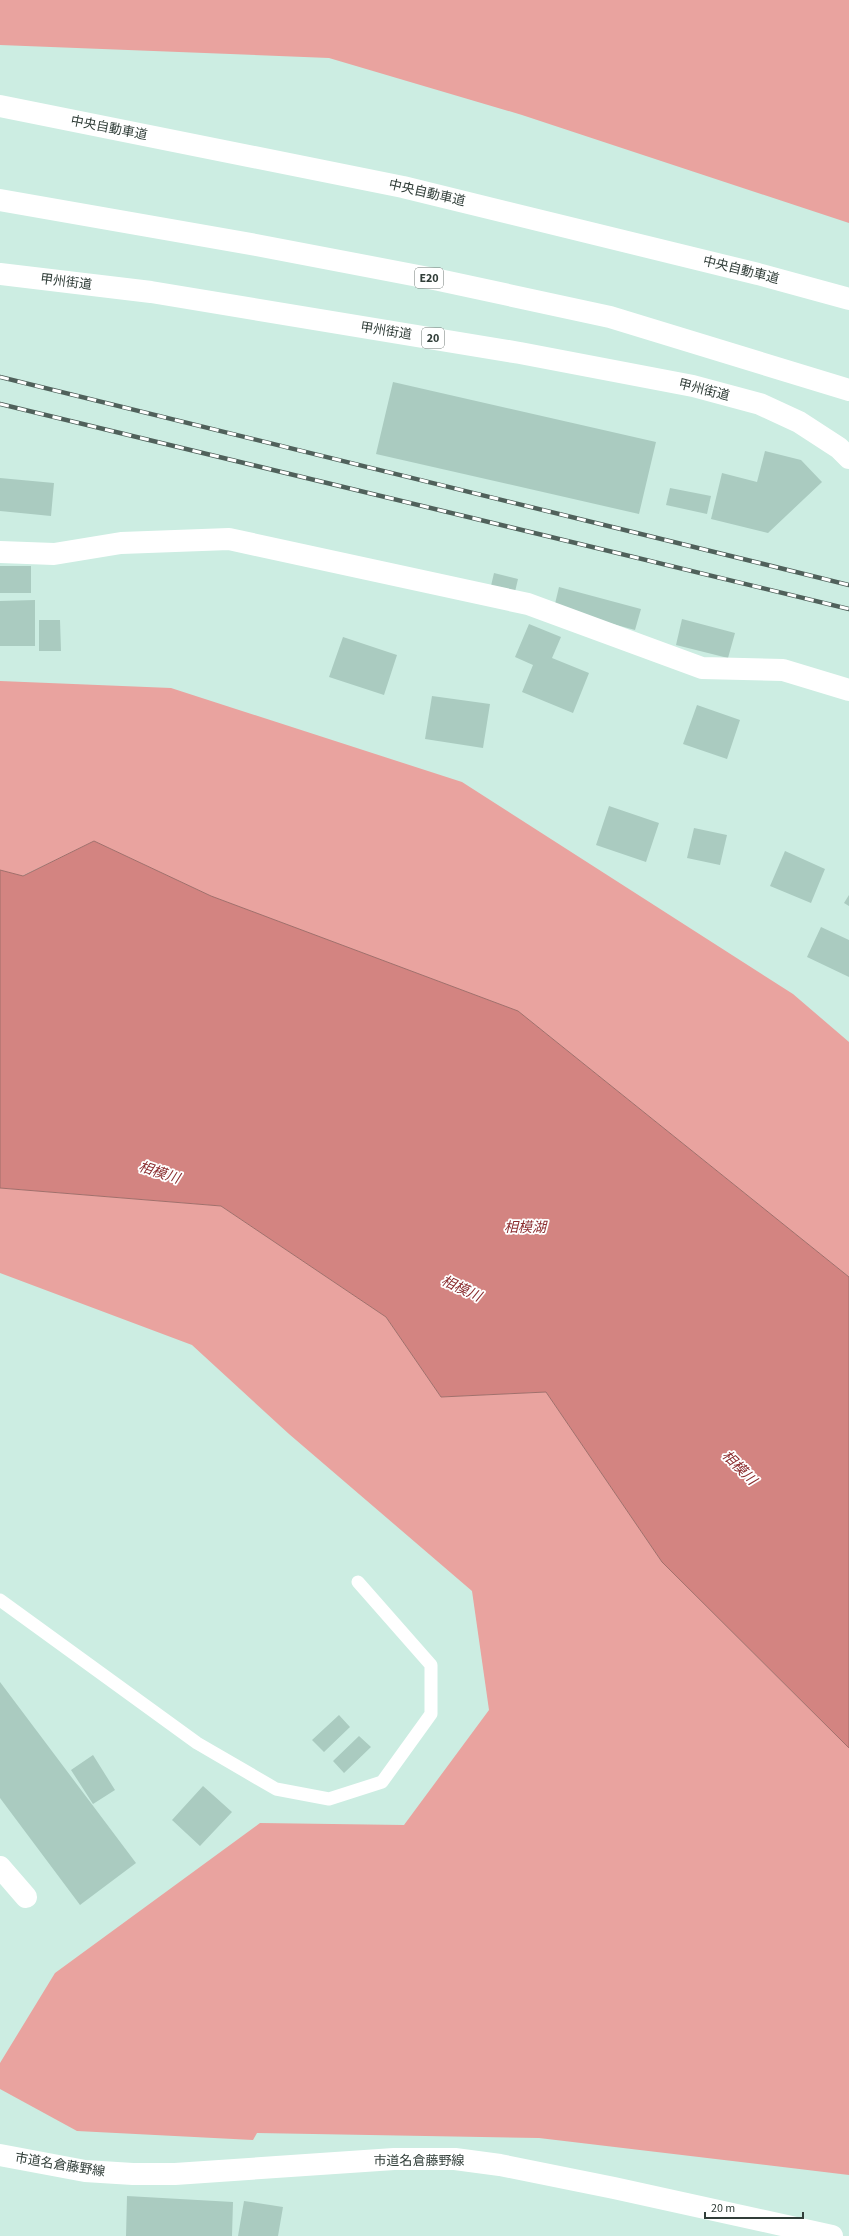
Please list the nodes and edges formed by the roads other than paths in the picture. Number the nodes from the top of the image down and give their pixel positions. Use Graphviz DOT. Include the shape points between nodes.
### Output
graph roads {
  1 [pos="0,106"];
  2 [pos="0,200"];
  3 [pos="0,274"];
  4 [pos="849,299"];
  5 [pos="849,390"];
  6 [pos="849,458"];
  7 [pos="0,552"];
  8 [pos="849,690"];
  9 [pos="358,1582"];
  10 [pos="0,1600"];
  11 [pos="0,1867"];
  12 [pos="26,1898"];
  13 [pos="0,2155"];
  14 [pos="832,2236"];
  1 -- 4 [label="main road, 中央自動車道" via="403,187 758,274"];
  2 -- 5 [label="main road, E20" via="439,280 610,317"];
  3 -- 6 [label="main road, 甲州街道 / 20" via="151,292 520,353 693,386 760,404 799,422 839,448"];
  7 -- 8 [label="main road" via="54,554 121,543 229,539 528,604 702,668 783,670"];
  9 -- 10 [label="lane" via="431,1665 431,1714 382,1782 329,1800 276,1789 197,1743"];
  11 -- 12 [label="main road"];
  13 -- 14 [label="main road, 市道名倉藤野線" via="85,2171 133,2174 175,2174 394,2159 454,2158 614,2188"];
}
